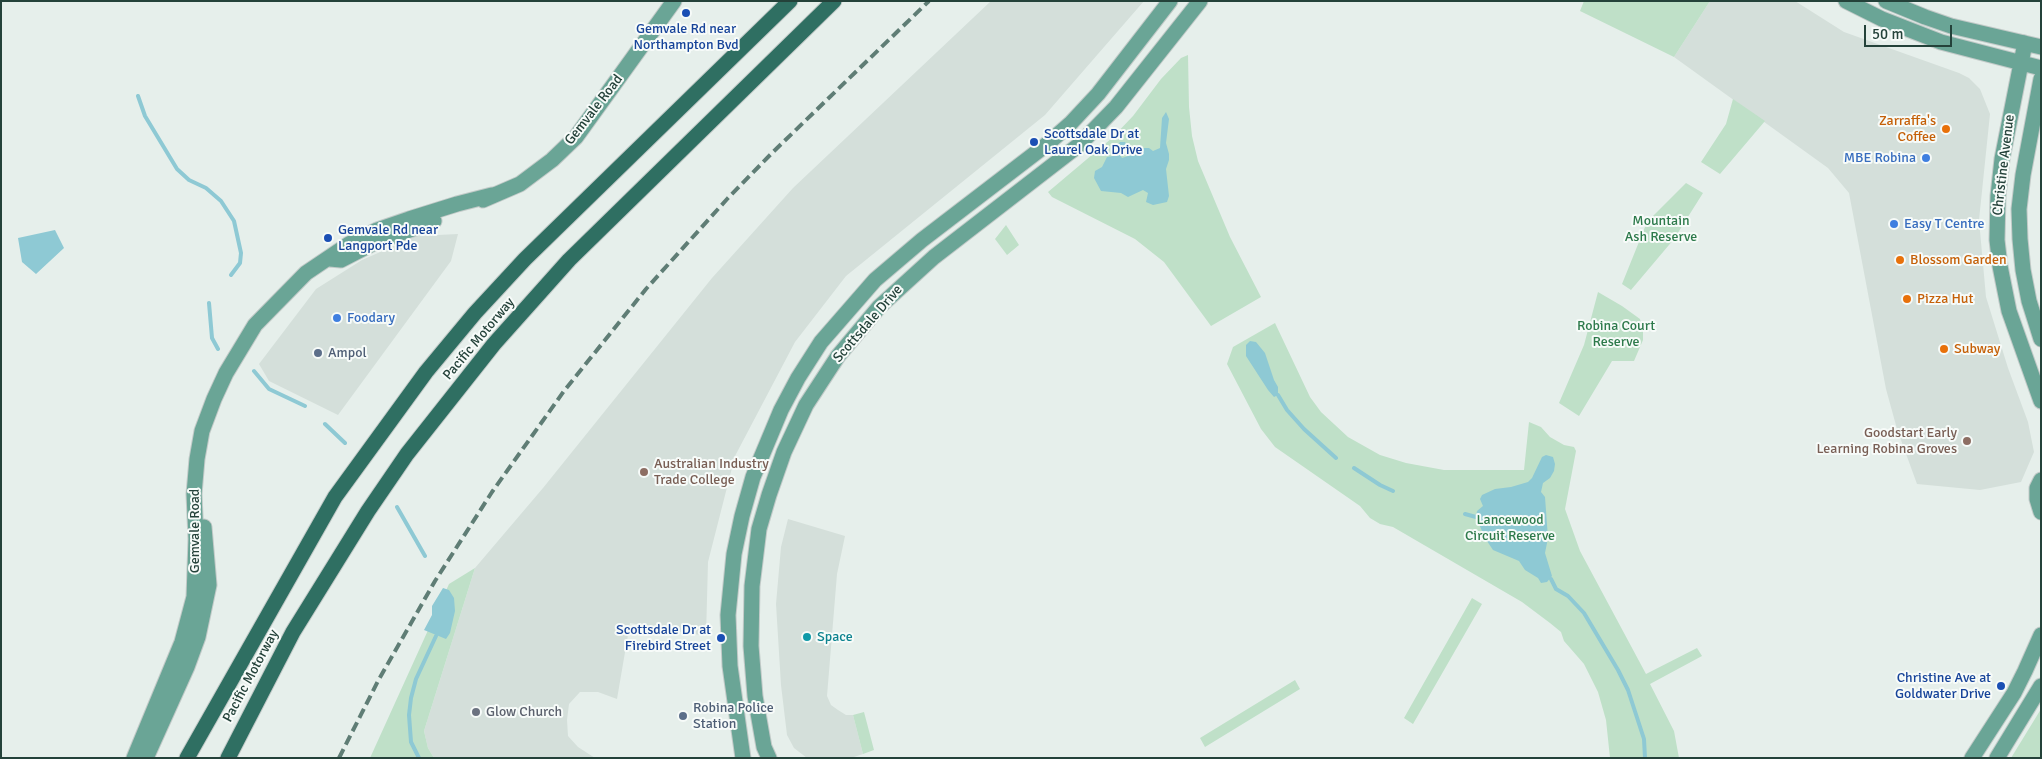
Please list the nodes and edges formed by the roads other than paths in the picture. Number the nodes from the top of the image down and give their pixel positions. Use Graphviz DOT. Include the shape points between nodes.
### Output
graph roads {
  1 [pos="674,1"];
  2 [pos="790,1"];
  3 [pos="834,1"];
  4 [pos="1170,1"];
  5 [pos="1200,1"];
  6 [pos="1846,1"];
  7 [pos="1886,1"];
  8 [pos="2024,43"];
  9 [pos="2041,47"];
  10 [pos="2020,63"];
  11 [pos="2041,68"];
  12 [pos="2041,78"];
  13 [pos="2037,112"];
  14 [pos="2020,239"];
  15 [pos="269,313"];
  16 [pos="2041,339"];
  17 [pos="2021,350"];
  18 [pos="2041,401"];
  19 [pos="2041,480"];
  20 [pos="2041,512"];
  21 [pos="2041,635"];
  22 [pos="2041,686"];
  23 [pos="134,758"];
  24 [pos="146,758"];
  25 [pos="187,758"];
  26 [pos="228,758"];
  27 [pos="743,758"];
  28 [pos="769,758"];
  29 [pos="1972,758"];
  30 [pos="1997,758"];
  1 -- 15 [label="main road, Gemvale Road" via="576,137 552,160 520,184 377,230 349,244 301,279"];
  2 -- 25 [label="highway, Pacific Motorway" via="525,259 426,372 335,497"];
  3 -- 26 [label="highway, Pacific Motorway" via="569,260 494,344 407,454 368,511 293,632"];
  4 -- 27 [label="main road, Scottsdale Drive" via="1098,94 1070,124 875,280 821,342 794,386 765,444 753,477 730,583 730,666"];
  5 -- 28 [label="main road, Scottsdale Drive" via="1116,107 1079,145 934,257 879,306 838,356 806,405 769,495 760,529 752,586 751,646 755,696"];
  6 -- 10 [label="main road" via="1941,42"];
  7 -- 8 [label="main road" via="1942,23"];
  8 -- 9 [label="main road"];
  8 -- 10 [label="main road, Christine Avenue"];
  10 -- 11 [label="main road"];
  10 -- 17 [label="main road, Christine Avenue" via="2002,159 1997,214 2004,293"];
  12 -- 13 [label="main road, Christine Avenue"];
  13 -- 14 [label="main road, Christine Avenue" via="2023,175"];
  14 -- 16 [label="main road, Christine Avenue" via="2028,301"];
  14 -- 17 [label="main road" via="2018,292 2028,326 2028,339"];
  15 -- 23 [label="main road, Gemvale Road" via="255,325 226,373 207,415 195,472 194,597 182,642"];
  15 -- 24 [label="main road, Gemvale Road" via="256,344 231,381 212,427 204,465 202,499 209,585 198,637"];
  17 -- 18 [label="main road, Christine Avenue"];
  19 -- 20 [label="main road" via="2037,499"];
  21 -- 29 [label="main road" via="2014,693"];
  22 -- 30 [label="main road"];
}
